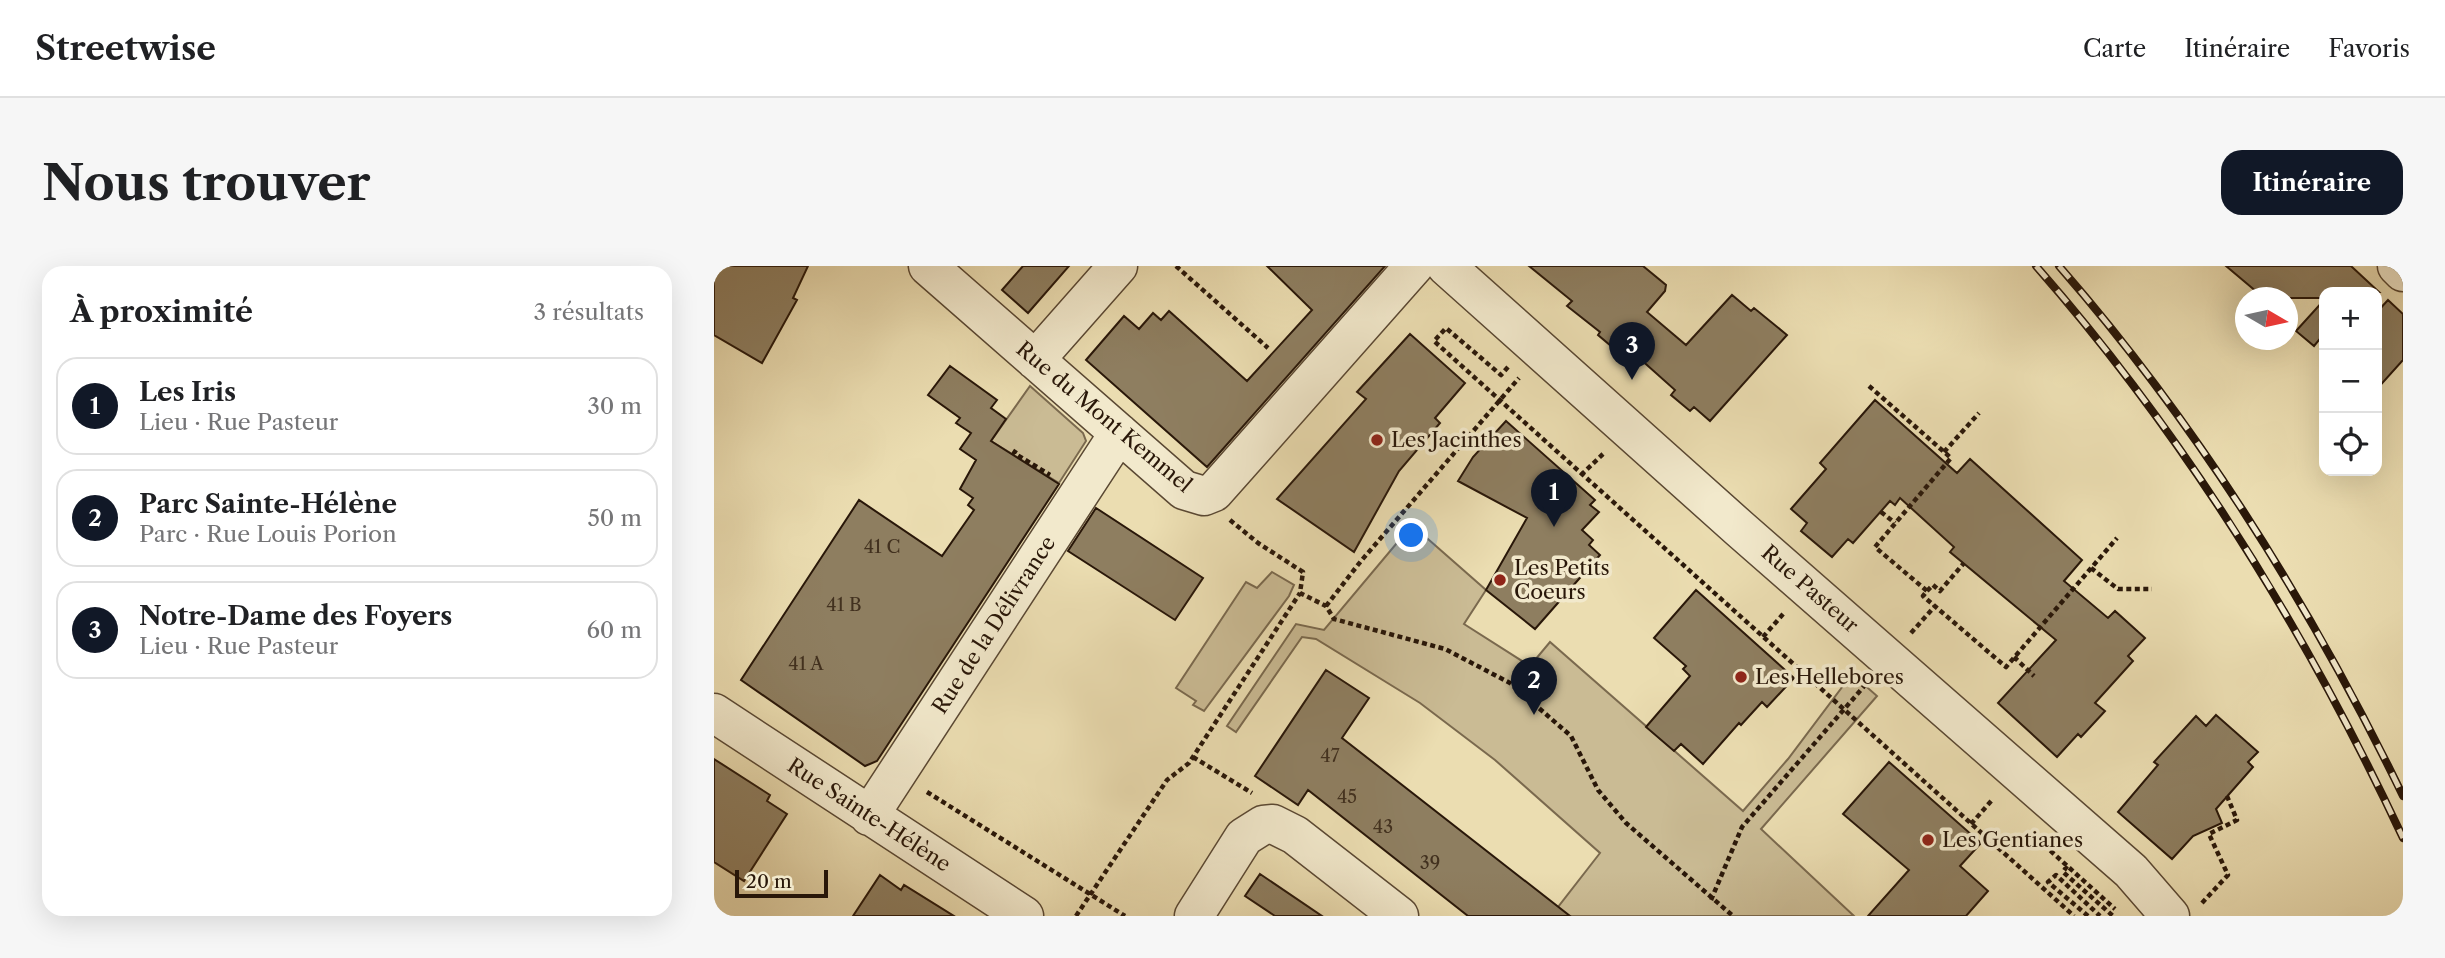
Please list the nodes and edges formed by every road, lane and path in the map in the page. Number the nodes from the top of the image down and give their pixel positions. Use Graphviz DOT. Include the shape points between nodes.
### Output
graph roads {
  1 [pos="928,266"];
  2 [pos="1118,266"];
  3 [pos="1175,266"];
  4 [pos="1414,266"];
  5 [pos="1446,266"];
  6 [pos="2397,266"];
  7 [pos="2403,272"];
  8 [pos="1268,348"];
  9 [pos="1035,360"];
  10 [pos="1869,387"];
  11 [pos="1499,402"];
  12 [pos="1979,413"];
  13 [pos="1119,433"];
  14 [pos="1016,450"];
  15 [pos="1944,452"];
  16 [pos="1603,453"];
  17 [pos="1581,475"];
  18 [pos="1079,493"];
  19 [pos="1881,512"];
  20 [pos="1895,523"];
  21 [pos="1240,529"];
  22 [pos="2117,538"];
  23 [pos="1964,563"];
  24 [pos="2091,568"];
  25 [pos="2152,589"];
  26 [pos="1927,591"];
  27 [pos="1300,593"];
  28 [pos="1326,606"];
  29 [pos="1784,613"];
  30 [pos="1763,637"];
  31 [pos="2014,657"];
  32 [pos="2034,676"];
  33 [pos="1864,685"];
  34 [pos="1843,710"];
  35 [pos="714,713"];
  36 [pos="1193,757"];
  37 [pos="1245,789"];
  38 [pos="2227,796"];
  39 [pos="1993,799"];
  40 [pos="878,803"];
  41 [pos="1971,824"];
  42 [pos="2067,866"];
  43 [pos="1090,894"];
  44 [pos="1711,900"];
  45 [pos="2182,914"];
  46 [pos="1024,916"];
  47 [pos="1076,916"];
  48 [pos="1125,916"];
  49 [pos="1194,916"];
  50 [pos="1399,916"];
  51 [pos="1733,916"];
  52 [pos="2074,916"];
  53 [pos="2088,916"];
  54 [pos="2100,916"];
  55 [pos="2113,916"];
  1 -- 9 [label="street, Rue du Mont Kemmel"];
  2 -- 9 [label="street"];
  3 -- 8 [label="path"];
  4 -- 13 [label="street, Rue du Mont Kemmel" via="1214,492 1204,496 1184,490"];
  5 -- 45 [label="street, Rue Pasteur"];
  6 -- 7 [label="street"];
  9 -- 13 [label="street, Rue du Mont Kemmel"];
  10 -- 15 [label="path"];
  11 -- 11 [label="path" via="1520,378 1509,366 1501,375 1446,328 1434,341"];
  11 -- 17 [label="path"];
  11 -- 28 [label="path"];
  12 -- 15 [label="path"];
  13 -- 18 [label="street, Rue de la Délivrance"];
  14 -- 18 [label="path" via="1014,453"];
  15 -- 20 [label="path" via="1951,458"];
  16 -- 17 [label="path"];
  17 -- 30 [label="path"];
  18 -- 40 [label="street, Rue de la Délivrance"];
  19 -- 20 [label="path"];
  20 -- 26 [label="path" via="1875,547"];
  21 -- 27 [label="path" via="1303,572"];
  22 -- 24 [label="path"];
  23 -- 26 [label="path" via="1940,591 1933,585"];
  24 -- 25 [label="path" via="2118,589"];
  24 -- 31 [label="path"];
  26 -- 31 [label="path" via="1923,596 2006,667"];
  27 -- 28 [label="path"];
  27 -- 36 [label="path"];
  28 -- 44 [label="path" via="1334,619 1445,649 1510,683 1571,736 1598,790 1626,823"];
  29 -- 30 [label="path"];
  30 -- 34 [label="path"];
  31 -- 32 [label="path"];
  33 -- 34 [label="path"];
  34 -- 41 [label="path"];
  34 -- 44 [label="path" via="1742,827"];
  35 -- 40 [label="street, Rue Sainte-Hélène"];
  36 -- 37 [label="path"];
  36 -- 43 [label="path" via="1167,780"];
  38 -- 45 [label="path" via="2237,820 2209,834 2228,875"];
  39 -- 41 [label="path"];
  40 -- 43 [label="path" via="924,790"];
  40 -- 46 [label="street, Rue Sainte-Hélène"];
  41 -- 52 [label="path"];
  42 -- 55 [label="path" via="2063,872"];
  43 -- 47 [label="path"];
  43 -- 48 [label="path"];
  44 -- 51 [label="path"];
  49 -- 50 [label="street" via="1244,837 1273,824"];
  53 -- 54 [label="path" via="2048,882 2056,875"];
}
